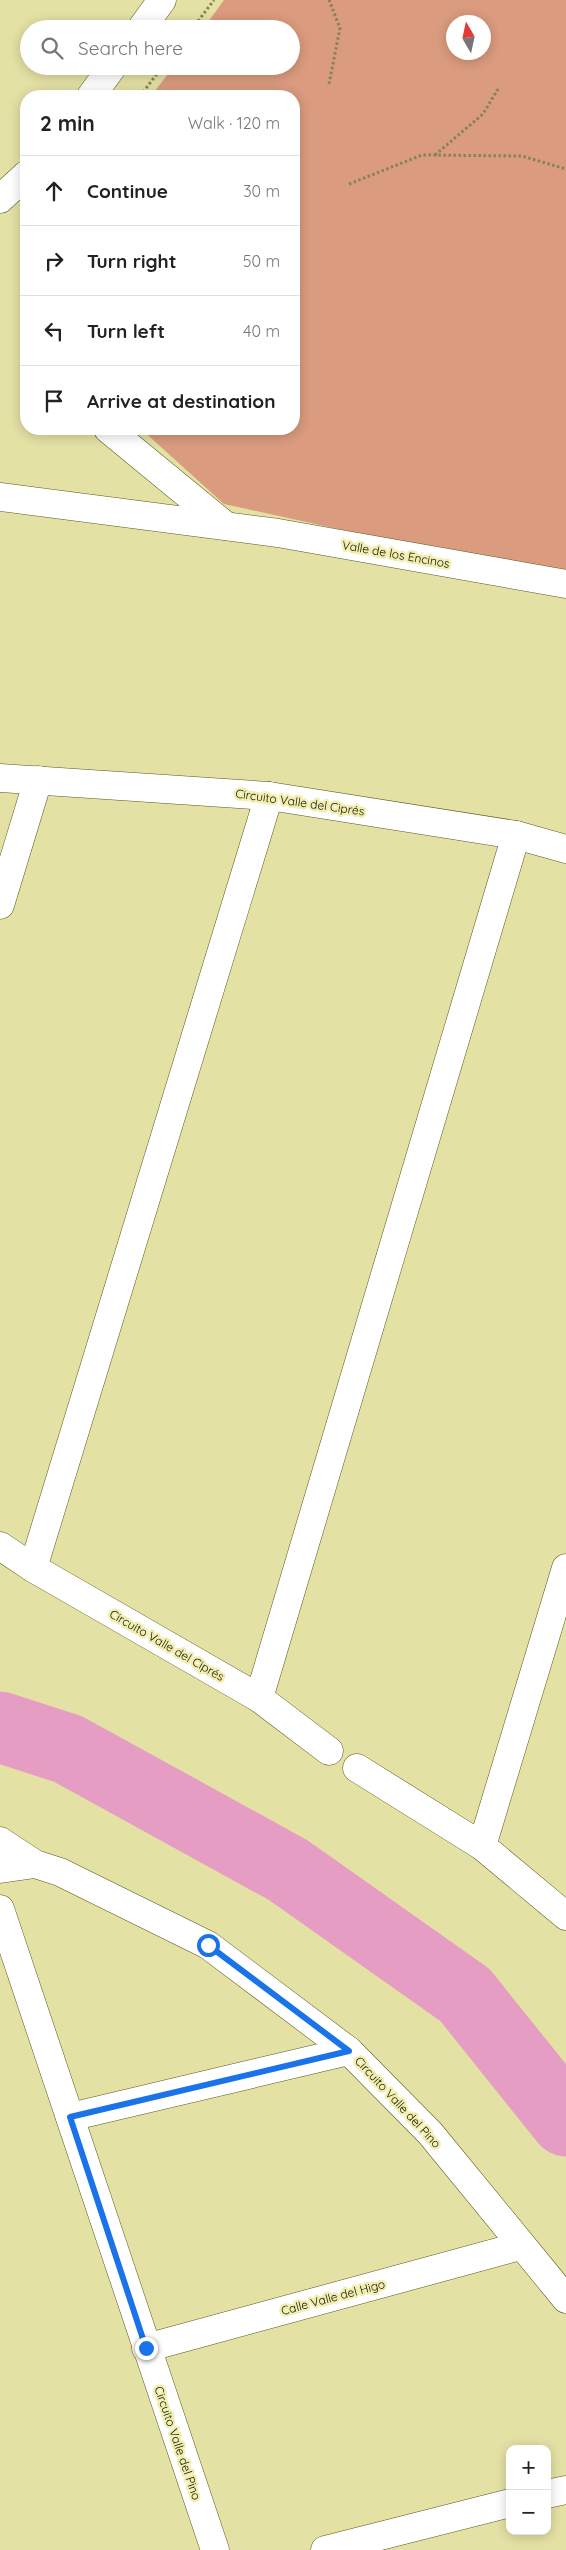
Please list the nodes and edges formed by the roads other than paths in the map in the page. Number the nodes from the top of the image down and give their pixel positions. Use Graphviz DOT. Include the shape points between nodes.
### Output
graph roads {
  1 [pos="162,0"];
  2 [pos="148,20"];
  3 [pos="107,75"];
  4 [pos="96,90"];
  5 [pos="20,181"];
  6 [pos="0,199"];
  7 [pos="115,435"];
  8 [pos="0,497"];
  9 [pos="226,526"];
  10 [pos="566,584"];
  11 [pos="0,778"];
  12 [pos="38,780"];
  13 [pos="269,796"];
  14 [pos="516,835"];
  15 [pos="566,849"];
  16 [pos="0,905"];
  17 [pos="0,1546"];
  18 [pos="33,1568"];
  19 [pos="566,1568"];
  20 [pos="259,1698"];
  21 [pos="329,1751"];
  22 [pos="357,1768"];
  23 [pos="0,1841"];
  24 [pos="482,1846"];
  25 [pos="35,1864"];
  26 [pos="0,1869"];
  27 [pos="0,1909"];
  28 [pos="566,1916"];
  29 [pos="349,2051"];
  30 [pos="70,2117"];
  31 [pos="520,2246"];
  32 [pos="566,2299"];
  33 [pos="146,2348"];
  34 [pos="566,2490"];
  35 [pos="551,2493"];
  36 [pos="506,2504"];
  37 [pos="214,2550"];
  38 [pos="325,2550"];
  1 -- 2 [label="street"];
  3 -- 4 [label="street"];
  5 -- 6 [label="street"];
  7 -- 9 [label="street"];
  8 -- 9 [label="street, Valle de los Encinos"];
  9 -- 10 [label="street, Valle de los Encinos"];
  11 -- 12 [label="street, Circuito Valle del Ciprés"];
  12 -- 13 [label="street, Circuito Valle del Ciprés"];
  12 -- 16 [label="street"];
  13 -- 14 [label="street, Circuito Valle del Ciprés"];
  13 -- 18 [label="street"];
  14 -- 15 [label="street, Circuito Valle del Ciprés"];
  14 -- 20 [label="street"];
  17 -- 18 [label="street, Circuito Valle del Ciprés"];
  18 -- 20 [label="street, Circuito Valle del Ciprés"];
  19 -- 24 [label="street"];
  20 -- 21 [label="street, Circuito Valle del Ciprés"];
  22 -- 24 [label="street"];
  23 -- 25 [label="street, Circuito Valle del Pino"];
  24 -- 28 [label="street"];
  25 -- 26 [label="street, Circuito Valle del Pino"];
  25 -- 29 [label="street, Circuito Valle del Pino" via="60,1872 208,1945"];
  27 -- 30 [label="street, Circuito Valle del Pino"];
  29 -- 30 [label="street"];
  29 -- 31 [label="street, Circuito Valle del Pino" via="430,2133"];
  30 -- 33 [label="street, Circuito Valle del Pino"];
  31 -- 32 [label="street, Circuito Valle del Pino"];
  31 -- 33 [label="street, Calle Valle del Higo"];
  33 -- 37 [label="street, Circuito Valle del Pino"];
  34 -- 35 [label="street"];
  36 -- 38 [label="street"];
}
